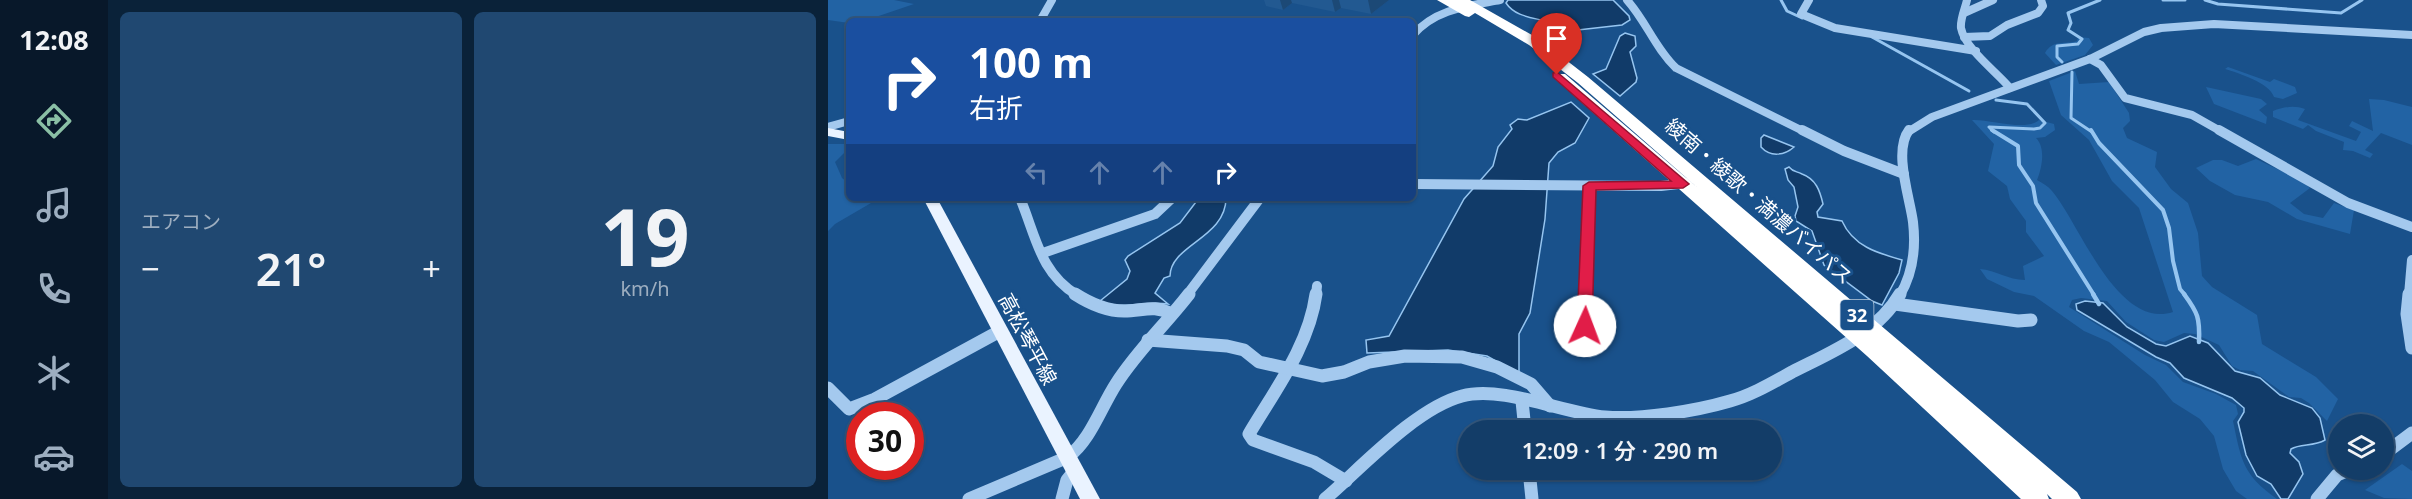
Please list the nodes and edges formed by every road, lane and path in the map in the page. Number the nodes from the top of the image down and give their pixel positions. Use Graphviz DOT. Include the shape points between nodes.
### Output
graph roads {
  1 [pos="1052,0"];
  2 [pos="1500,0"];
  3 [pos="1627,0"];
  4 [pos="1809,0"];
  5 [pos="1967,0"];
  6 [pos="1993,0"];
  7 [pos="2041,0"];
  8 [pos="1459,4"];
  9 [pos="1964,13"];
  10 [pos="1042,18"];
  11 [pos="1416,32"];
  12 [pos="2412,35"];
  13 [pos="1964,37"];
  14 [pos="1976,51"];
  15 [pos="2090,59"];
  16 [pos="2010,88"];
  17 [pos="846,122"];
  18 [pos="828,127"];
  19 [pos="828,132"];
  20 [pos="846,135"];
  21 [pos="1904,174"];
  22 [pos="1691,181"];
  23 [pos="1416,184"];
  24 [pos="1589,186"];
  25 [pos="932,201"];
  26 [pos="1021,201"];
  27 [pos="1169,201"];
  28 [pos="1258,201"];
  29 [pos="2412,227"];
  30 [pos="1043,253"];
  31 [pos="2412,260"];
  32 [pos="1317,286"];
  33 [pos="1895,304"];
  34 [pos="1170,314"];
  35 [pos="2031,320"];
  36 [pos="1000,331"];
  37 [pos="1864,332"];
  38 [pos="1148,340"];
  39 [pos="1584,348"];
  40 [pos="2412,348"];
  41 [pos="1286,369"];
  42 [pos="828,388"];
  43 [pos="1522,401"];
  44 [pos="1550,406"];
  45 [pos="1524,420"];
  46 [pos="2412,433"];
  47 [pos="2394,446"];
  48 [pos="1072,464"];
  49 [pos="1530,480"];
  50 [pos="2333,480"];
  51 [pos="1346,481"];
  52 [pos="969,499"];
  53 [pos="1062,499"];
  54 [pos="1090,499"];
  55 [pos="1325,499"];
  56 [pos="1532,499"];
  57 [pos="2037,499"];
  58 [pos="2069,499"];
  59 [pos="2317,499"];
  1 -- 10 [label="street"];
  2 -- 8 [label="street"];
  3 -- 21 [label="street" via="1637,10 1662,57 1676,68 1844,151"];
  4 -- 14 [label="street" via="1801,14 1835,28"];
  5 -- 9 [label="street"];
  6 -- 9 [label="street"];
  7 -- 13 [label="street" via="2043,6 2038,13 1994,34"];
  8 -- 11 [label="street" via="1426,20"];
  8 -- 22 [label="highway, 綾南・綾歌・満濃バイパス / 32" via="1535,57"];
  9 -- 13 [label="street"];
  12 -- 15 [label="street" via="2188,25 2144,32"];
  13 -- 14 [label="street"];
  14 -- 16 [label="street"];
  15 -- 16 [label="street"];
  15 -- 29 [label="street" via="2102,65 2125,98 2192,115 2348,203"];
  16 -- 21 [label="street" via="1912,127 1904,138"];
  17 -- 18 [label="street"];
  19 -- 20 [label="main road"];
  21 -- 33 [label="street" via="1915,252 1910,277"];
  22 -- 24 [label="street"];
  22 -- 37 [label="highway, 綾南・綾歌・満濃バイパス / 32"];
  23 -- 24 [label="street"];
  24 -- 39 [label="street"];
  25 -- 36 [label="main road, 高松琴平線"];
  26 -- 30 [label="street"];
  27 -- 30 [label="street" via="1155,214"];
  28 -- 34 [label="street"];
  30 -- 34 [label="street" via="1057,281 1095,305 1126,311 1161,307"];
  31 -- 40 [label="street" via="2407,314"];
  32 -- 41 [label="street" via="1313,317"];
  33 -- 35 [label="street"];
  33 -- 37 [label="street"];
  34 -- 38 [label="street"];
  36 -- 42 [label="street" via="875,399 849,409"];
  36 -- 48 [label="main road, 高松琴平線"];
  37 -- 44 [label="street" via="1842,347 1731,401 1617,418"];
  37 -- 57 [label="highway, 綾南・綾歌・満濃バイパス / 32"];
  37 -- 58 [label="highway, 綾南・綾歌・満濃バイパス / 32"];
  38 -- 41 [label="street" via="1227,346 1244,350 1259,362"];
  38 -- 48 [label="street" via="1116,384"];
  41 -- 44 [label="street" via="1322,376 1405,356 1462,357 1497,366 1531,384"];
  41 -- 51 [label="street" via="1249,434 1253,440 1314,462"];
  43 -- 44 [label="street"];
  43 -- 45 [label="street"];
  43 -- 51 [label="street" via="1474,394 1452,400 1414,424"];
  46 -- 47 [label="street"];
  48 -- 52 [label="street"];
  48 -- 53 [label="street"];
  48 -- 54 [label="main road, 高松琴平線"];
  49 -- 56 [label="street"];
  50 -- 59 [label="street"];
  51 -- 55 [label="street"];
}
